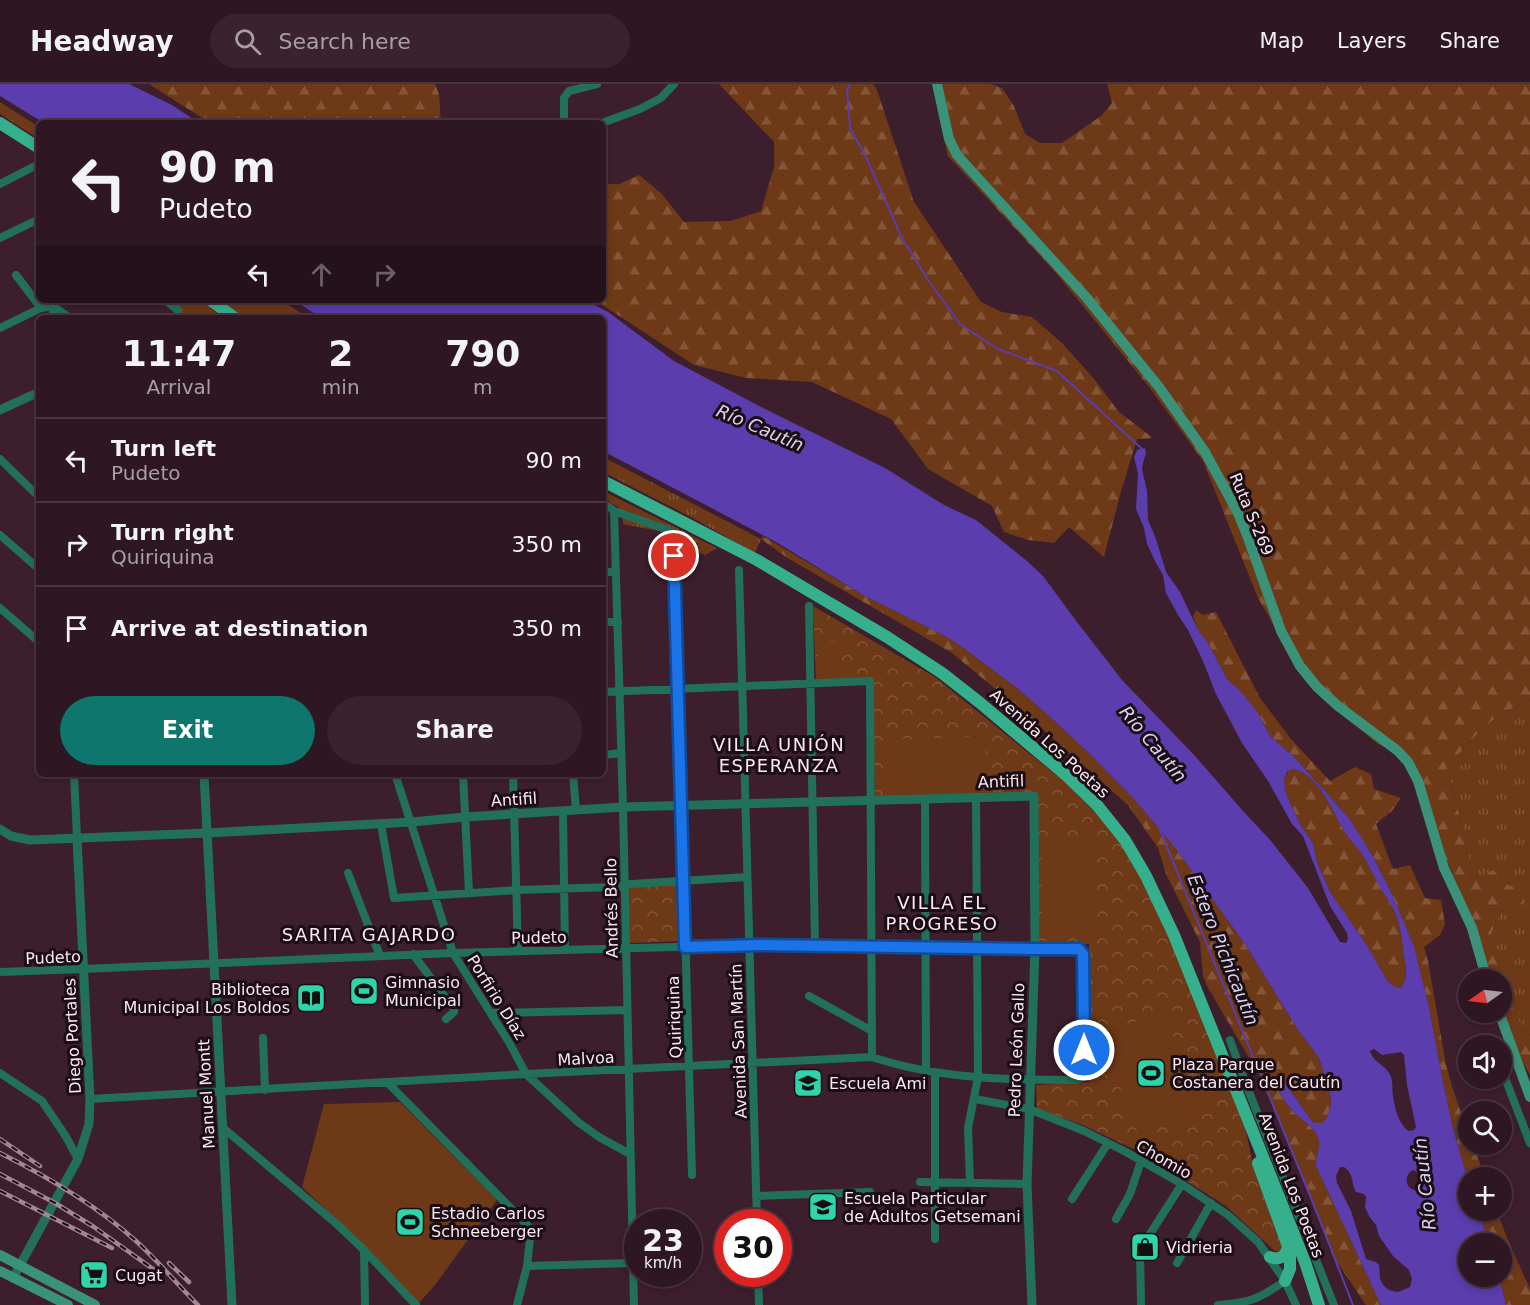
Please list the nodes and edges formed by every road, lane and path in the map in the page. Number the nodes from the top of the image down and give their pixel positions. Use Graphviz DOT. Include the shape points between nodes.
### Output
graph roads {
  1 [pos="597,84"];
  2 [pos="674,84"];
  3 [pos="937,84"];
  4 [pos="564,120"];
  5 [pos="606,122"];
  6 [pos="0,123"];
  7 [pos="36,146"];
  8 [pos="35,166"];
  9 [pos="0,184"];
  10 [pos="36,220"];
  11 [pos="0,238"];
  12 [pos="16,275"];
  13 [pos="36,301"];
  14 [pos="37,303"];
  15 [pos="53,303"];
  16 [pos="169,303"];
  17 [pos="214,303"];
  18 [pos="41,308"];
  19 [pos="67,315"];
  20 [pos="178,315"];
  21 [pos="231,315"];
  22 [pos="0,328"];
  23 [pos="36,393"];
  24 [pos="0,410"];
  25 [pos="0,459"];
  26 [pos="606,483"];
  27 [pos="36,495"];
  28 [pos="606,507"];
  29 [pos="614,511"];
  30 [pos="0,535"];
  31 [pos="36,566"];
  32 [pos="739,570"];
  33 [pos="606,572"];
  34 [pos="616,572"];
  35 [pos="809,606"];
  36 [pos="0,608"];
  37 [pos="606,622"];
  38 [pos="618,622"];
  39 [pos="36,639"];
  40 [pos="811,684"];
  41 [pos="742,686"];
  42 [pos="678,689"];
  43 [pos="620,691"];
  44 [pos="606,692"];
  45 [pos="621,753"];
  46 [pos="606,755"];
  47 [pos="74,777"];
  48 [pos="204,777"];
  49 [pos="396,777"];
  50 [pos="463,777"];
  51 [pos="513,777"];
  52 [pos="573,777"];
  53 [pos="1034,796"];
  54 [pos="976,797"];
  55 [pos="925,799"];
  56 [pos="871,800"];
  57 [pos="813,802"];
  58 [pos="745,804"];
  59 [pos="681,805"];
  60 [pos="623,807"];
  61 [pos="576,810"];
  62 [pos="563,811"];
  63 [pos="514,814"];
  64 [pos="465,817"];
  65 [pos="412,822"];
  66 [pos="381,824"];
  67 [pos="0,829"];
  68 [pos="207,833"];
  69 [pos="77,838"];
  70 [pos="348,873"];
  71 [pos="747,876"];
  72 [pos="683,880"];
  73 [pos="624,885"];
  74 [pos="564,889"];
  75 [pos="516,890"];
  76 [pos="469,892"];
  77 [pos="435,894"];
  78 [pos="749,945"];
  79 [pos="815,946"];
  80 [pos="685,947"];
  81 [pos="872,947"];
  82 [pos="626,948"];
  83 [pos="925,948"];
  84 [pos="977,948"];
  85 [pos="1035,949"];
  86 [pos="565,950"];
  87 [pos="518,951"];
  88 [pos="453,953"];
  89 [pos="413,954"];
  90 [pos="380,956"];
  91 [pos="214,963"];
  92 [pos="83,969"];
  93 [pos="1484,969"];
  94 [pos="0,972"];
  95 [pos="809,996"];
  96 [pos="627,1010"];
  97 [pos="492,1013"];
  98 [pos="446,1019"];
  99 [pos="1503,1023"];
  100 [pos="872,1030"];
  101 [pos="263,1038"];
  102 [pos="1230,1040"];
  103 [pos="872,1057"];
  104 [pos="753,1064"];
  105 [pos="689,1066"];
  106 [pos="628,1069"];
  107 [pos="926,1070"];
  108 [pos="935,1072"];
  109 [pos="0,1073"];
  110 [pos="526,1074"];
  111 [pos="978,1077"];
  112 [pos="1081,1078"];
  113 [pos="1030,1080"];
  114 [pos="388,1083"];
  115 [pos="1509,1089"];
  116 [pos="265,1090"];
  117 [pos="220,1092"];
  118 [pos="1530,1097"];
  119 [pos="975,1099"];
  120 [pos="90,1100"];
  121 [pos="1029,1109"];
  122 [pos="1250,1121"];
  123 [pos="222,1127"];
  124 [pos="1108,1143"];
  125 [pos="1530,1143"];
  126 [pos="630,1154"];
  127 [pos="78,1159"];
  128 [pos="1141,1161"];
  129 [pos="692,1175"];
  130 [pos="920,1182"];
  131 [pos="935,1182"];
  132 [pos="970,1183"];
  133 [pos="1027,1184"];
  134 [pos="1182,1184"];
  135 [pos="870,1192"];
  136 [pos="756,1197"];
  137 [pos="1072,1199"];
  138 [pos="1211,1203"];
  139 [pos="631,1209"];
  140 [pos="756,1209"];
  141 [pos="1116,1219"];
  142 [pos="935,1239"];
  143 [pos="1288,1244"];
  144 [pos="364,1250"];
  145 [pos="0,1255"];
  146 [pos="1270,1257"];
  147 [pos="624,1263"];
  148 [pos="1177,1263"];
  149 [pos="20,1265"];
  150 [pos="527,1266"];
  151 [pos="0,1272"];
  152 [pos="13,1278"];
  153 [pos="1285,1281"];
  154 [pos="633,1287"];
  155 [pos="758,1287"];
  156 [pos="68,1305"];
  157 [pos="95,1305"];
  158 [pos="232,1305"];
  159 [pos="365,1305"];
  160 [pos="416,1305"];
  161 [pos="517,1305"];
  162 [pos="634,1305"];
  163 [pos="759,1305"];
  164 [pos="1032,1305"];
  165 [pos="1141,1305"];
  166 [pos="1218,1305"];
  167 [pos="1296,1305"];
  168 [pos="1319,1305"];
  169 [pos="1334,1305"];
  1 -- 4 [label="street" via="569,91 564,98"];
  2 -- 5 [label="street" via="661,98"];
  3 -- 93 [label="main road, Ruta S-269" via="949,139 957,155 1093,304 1205,452 1238,513 1281,631 1300,666 1332,702 1408,762"];
  6 -- 7 [label="main road"];
  8 -- 9 [label="street"];
  10 -- 11 [label="street"];
  12 -- 13 [label="street"];
  14 -- 18 [label="street"];
  15 -- 18 [label="street"];
  15 -- 19 [label="street"];
  16 -- 20 [label="street" via="178,310"];
  17 -- 21 [label="main road"];
  18 -- 22 [label="street"];
  23 -- 24 [label="street"];
  25 -- 27 [label="street"];
  26 -- 122 [label="main road, Avenida Los Poetas" via="757,560 887,637 979,702 1097,805 1125,840 1146,876"];
  28 -- 29 [label="street"];
  29 -- 34 [label="street, Andrés Bello"];
  29 -- 42 [label="street, Quiriquina" via="674,534"];
  30 -- 31 [label="street"];
  32 -- 41 [label="street, Avenida San Martín"];
  33 -- 34 [label="street"];
  34 -- 38 [label="street, Andrés Bello"];
  35 -- 40 [label="street"];
  36 -- 39 [label="street"];
  37 -- 38 [label="street"];
  38 -- 43 [label="street, Andrés Bello"];
  40 -- 41 [label="street"];
  40 -- 56 [label="street" via="870,681"];
  40 -- 57 [label="street"];
  41 -- 42 [label="street"];
  41 -- 58 [label="street, Avenida San Martín"];
  42 -- 43 [label="street"];
  42 -- 59 [label="street, Quiriquina"];
  43 -- 44 [label="street"];
  43 -- 45 [label="street, Andrés Bello"];
  45 -- 46 [label="street"];
  45 -- 60 [label="street, Andrés Bello"];
  47 -- 69 [label="street, Diego Portales"];
  48 -- 68 [label="street, Manuel Montt"];
  49 -- 65 [label="street, Porfirio Díaz"];
  50 -- 64 [label="street"];
  51 -- 63 [label="street"];
  52 -- 61 [label="street"];
  53 -- 54 [label="street, Antifil"];
  53 -- 85 [label="street, Pedro León Gallo"];
  54 -- 55 [label="street, Antifil"];
  54 -- 84 [label="street"];
  55 -- 56 [label="street, Antifil"];
  55 -- 83 [label="street"];
  56 -- 57 [label="street, Antifil"];
  56 -- 81 [label="street"];
  57 -- 58 [label="street, Antifil"];
  57 -- 79 [label="street"];
  58 -- 59 [label="street, Antifil"];
  58 -- 71 [label="street, Avenida San Martín"];
  59 -- 60 [label="street, Antifil"];
  59 -- 72 [label="street, Quiriquina"];
  60 -- 61 [label="street, Antifil"];
  60 -- 73 [label="street, Andrés Bello"];
  61 -- 62 [label="street, Antifil"];
  62 -- 63 [label="street, Antifil"];
  62 -- 74 [label="street"];
  63 -- 64 [label="street, Antifil"];
  63 -- 75 [label="street"];
  64 -- 65 [label="street, Antifil"];
  64 -- 76 [label="street"];
  65 -- 66 [label="street, Antifil"];
  65 -- 77 [label="street, Porfirio Díaz"];
  66 -- 68 [label="street, Antifil"];
  66 -- 77 [label="street" via="394,898"];
  67 -- 69 [label="street, Antifil" via="23,839"];
  68 -- 69 [label="street, Antifil"];
  68 -- 91 [label="street, Manuel Montt"];
  69 -- 92 [label="street, Diego Portales"];
  70 -- 90 [label="street"];
  71 -- 72 [label="street"];
  71 -- 78 [label="street, Avenida San Martín"];
  72 -- 73 [label="street"];
  72 -- 80 [label="street, Quiriquina"];
  73 -- 74 [label="street"];
  73 -- 82 [label="street, Andrés Bello"];
  74 -- 75 [label="street"];
  74 -- 86 [label="street"];
  75 -- 76 [label="street"];
  75 -- 87 [label="street"];
  76 -- 77 [label="street"];
  77 -- 88 [label="street, Porfirio Díaz"];
  78 -- 79 [label="street, Pudeto"];
  78 -- 80 [label="street, Pudeto"];
  78 -- 104 [label="street, Avenida San Martín"];
  79 -- 81 [label="street, Pudeto"];
  80 -- 82 [label="street, Pudeto"];
  80 -- 105 [label="street, Quiriquina"];
  81 -- 83 [label="street, Pudeto"];
  81 -- 100 [label="street"];
  82 -- 86 [label="street, Pudeto"];
  82 -- 96 [label="street, Andrés Bello"];
  83 -- 84 [label="street, Pudeto"];
  83 -- 107 [label="street"];
  84 -- 85 [label="street, Pudeto"];
  84 -- 111 [label="street"];
  85 -- 112 [label="street, Pudeto" via="1079,949 1083,954"];
  85 -- 113 [label="street, Pedro León Gallo"];
  86 -- 87 [label="street, Pudeto"];
  87 -- 88 [label="street, Pudeto"];
  88 -- 89 [label="street, Pudeto"];
  88 -- 97 [label="street, Porfirio Díaz"];
  89 -- 90 [label="street, Pudeto"];
  89 -- 98 [label="street" via="454,1009"];
  90 -- 91 [label="street, Pudeto"];
  91 -- 92 [label="street, Pudeto"];
  91 -- 117 [label="street, Manuel Montt"];
  92 -- 94 [label="street, Pudeto"];
  92 -- 120 [label="street, Diego Portales"];
  95 -- 100 [label="street"];
  96 -- 97 [label="street"];
  96 -- 106 [label="street, Andrés Bello"];
  97 -- 110 [label="street, Porfirio Díaz"];
  99 -- 118 [label="main road"];
  100 -- 103 [label="street"];
  101 -- 116 [label="street"];
  102 -- 169 [label="street"];
  103 -- 104 [label="street, Malvoa"];
  103 -- 107 [label="street, Malvoa"];
  104 -- 105 [label="street, Malvoa"];
  104 -- 136 [label="street, Avenida San Martín"];
  105 -- 106 [label="street, Malvoa"];
  105 -- 129 [label="street, Quiriquina"];
  106 -- 110 [label="street, Malvoa"];
  106 -- 126 [label="street, Andrés Bello"];
  107 -- 108 [label="street, Malvoa"];
  108 -- 111 [label="street, Malvoa"];
  108 -- 131 [label="street"];
  109 -- 127 [label="street" via="42,1101"];
  110 -- 114 [label="street, Malvoa"];
  110 -- 126 [label="street, Porfirio Díaz" via="578,1122"];
  111 -- 113 [label="street, Malvoa"];
  111 -- 119 [label="street"];
  112 -- 113 [label="street, Malvoa"];
  113 -- 121 [label="street, Pedro León Gallo"];
  114 -- 116 [label="street, Malvoa"];
  114 -- 150 [label="street" via="531,1229"];
  115 -- 125 [label="street"];
  116 -- 117 [label="street, Malvoa"];
  117 -- 120 [label="street, Malvoa"];
  117 -- 123 [label="street, Manuel Montt"];
  119 -- 121 [label="street, Chomio"];
  119 -- 132 [label="street" via="968,1128"];
  120 -- 127 [label="street, Diego Portales" via="89,1124"];
  121 -- 124 [label="street, Chomio"];
  121 -- 133 [label="street, Pedro León Gallo"];
  122 -- 143 [label="main road" via="1256,1159"];
  122 -- 168 [label="main road, Avenida Los Poetas"];
  123 -- 144 [label="street"];
  123 -- 158 [label="street, Manuel Montt"];
  124 -- 128 [label="street, Chomio"];
  124 -- 137 [label="street"];
  126 -- 139 [label="street, Andrés Bello"];
  127 -- 149 [label="street, Diego Portales"];
  128 -- 134 [label="street, Chomio"];
  128 -- 141 [label="street"];
  130 -- 131 [label="street"];
  131 -- 132 [label="street"];
  131 -- 142 [label="street"];
  132 -- 133 [label="street"];
  133 -- 164 [label="street, Pedro León Gallo"];
  134 -- 138 [label="street, Chomio"];
  134 -- 165 [label="street" via="1140,1252"];
  135 -- 136 [label="street"];
  136 -- 140 [label="street, Avenida San Martín"];
  138 -- 146 [label="street, Chomio" via="1246,1230"];
  138 -- 148 [label="street"];
  143 -- 146 [label="main road" via="1283,1257"];
  143 -- 153 [label="main road" via="1291,1263"];
  144 -- 159 [label="street"];
  144 -- 160 [label="street"];
  145 -- 149 [label="main road"];
  146 -- 153 [label="street, Chomio"];
  147 -- 150 [label="street"];
  149 -- 152 [label="street, Diego Portales"];
  149 -- 157 [label="main road"];
  150 -- 161 [label="street"];
  151 -- 152 [label="main road"];
  152 -- 156 [label="main road"];
  153 -- 166 [label="street" via="1248,1302"];
  153 -- 167 [label="street, Chomio"];
  154 -- 162 [label="street, Andrés Bello"];
  155 -- 163 [label="street"];
}
